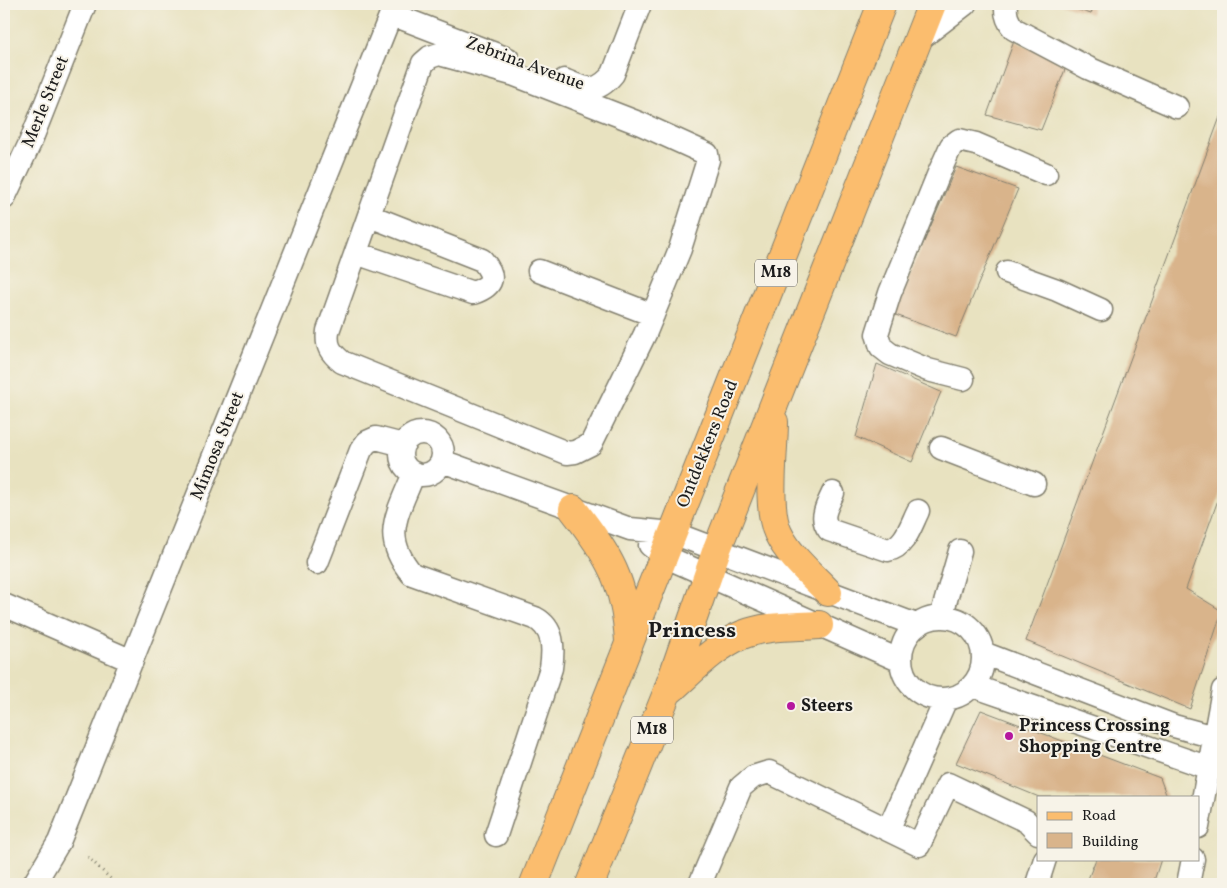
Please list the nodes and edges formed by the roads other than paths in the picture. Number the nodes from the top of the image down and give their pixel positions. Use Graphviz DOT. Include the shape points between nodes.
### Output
graph roads {
  1 [pos="84,4"];
  2 [pos="640,4"];
  3 [pos="882,4"];
  4 [pos="932,4"];
  5 [pos="965,4"];
  6 [pos="1006,4"];
  7 [pos="393,9"];
  8 [pos="917,41"];
  9 [pos="1177,107"];
  10 [pos="1046,174"];
  11 [pos="4,198"];
  12 [pos="370,216"];
  13 [pos="356,253"];
  14 [pos="539,271"];
  15 [pos="1007,272"];
  16 [pos="1101,310"];
  17 [pos="653,315"];
  18 [pos="963,379"];
  19 [pos="442,401"];
  20 [pos="775,405"];
  21 [pos="430,435"];
  22 [pos="403,446"];
  23 [pos="941,448"];
  24 [pos="442,462"];
  25 [pos="414,473"];
  26 [pos="1034,484"];
  27 [pos="833,493"];
  28 [pos="573,508"];
  29 [pos="918,511"];
  30 [pos="669,545"];
  31 [pos="960,552"];
  32 [pos="712,562"];
  33 [pos="318,563"];
  34 [pos="828,592"];
  35 [pos="4,605"];
  36 [pos="941,617"];
  37 [pos="819,625"];
  38 [pos="916,625"];
  39 [pos="629,645"];
  40 [pos="983,654"];
  41 [pos="132,661"];
  42 [pos="901,661"];
  43 [pos="973,686"];
  44 [pos="1223,690"];
  45 [pos="667,692"];
  46 [pos="946,699"];
  47 [pos="1214,737"];
  48 [pos="1208,768"];
  49 [pos="912,775"];
  50 [pos="948,784"];
  51 [pos="1200,814"];
  52 [pos="889,828"];
  53 [pos="1037,832"];
  54 [pos="496,835"];
  55 [pos="1045,860"];
  56 [pos="1192,860"];
  57 [pos="34,884"];
  58 [pos="534,884"];
  59 [pos="590,884"];
  60 [pos="700,884"];
  61 [pos="1037,884"];
  62 [pos="1188,884"];
  1 -- 11 [label="street, Merle Street" via="30,143"];
  2 -- 7 [label="street, Zebrina Avenue" via="612,74 598,87 587,90"];
  3 -- 30 [label="main road, Ontdekkers Road / M18"];
  4 -- 8 [label="main road, M18"];
  5 -- 8 [label="street"];
  6 -- 9 [label="street" via="1005,13 1014,29 1088,68"];
  7 -- 41 [label="street, Mimosa Street"];
  8 -- 20 [label="main road, M18"];
  10 -- 18 [label="street" via="976,144 959,140 951,146 890,293 877,334 881,347 921,367"];
  12 -- 13 [label="street"];
  12 -- 13 [label="street" via="482,260 491,270 491,281 484,289 473,293"];
  12 -- 17 [label="street" via="426,60 439,54 516,75 707,154 708,160 680,249"];
  13 -- 19 [label="street" via="328,330 327,343 331,353 342,362"];
  14 -- 17 [label="street"];
  15 -- 16 [label="street"];
  17 -- 19 [label="street" via="596,436 583,449 567,453"];
  19 -- 21 [label="street"];
  20 -- 32 [label="main road, M18"];
  20 -- 34 [label="main road" via="772,509 777,532 794,556"];
  21 -- 22 [label="street" via="415,434"];
  21 -- 24 [label="street" via="442,446"];
  22 -- 25 [label="street" via="403,462"];
  22 -- 33 [label="street" via="376,438 360,450"];
  23 -- 26 [label="street"];
  24 -- 25 [label="street" via="430,474"];
  24 -- 28 [label="street"];
  25 -- 54 [label="street" via="394,525 394,541 400,559 412,574 544,623 554,651"];
  27 -- 29 [label="street" via="824,515 824,523 829,530 888,550 895,549 902,542"];
  28 -- 30 [label="street"];
  28 -- 39 [label="main road" via="598,541 616,575 627,611"];
  30 -- 32 [label="street"];
  30 -- 39 [label="main road, Ontdekkers Road / M18"];
  31 -- 36 [label="street"];
  32 -- 34 [label="street"];
  32 -- 37 [label="street"];
  32 -- 45 [label="main road, M18"];
  34 -- 38 [label="street"];
  35 -- 41 [label="street"];
  36 -- 38 [label="street"];
  36 -- 40 [label="street" via="954,618 965,624 974,632"];
  37 -- 42 [label="street"];
  37 -- 45 [label="main road" via="760,630 742,635 704,660"];
  38 -- 42 [label="street" via="905,641"];
  39 -- 58 [label="main road, Ontdekkers Road / M18"];
  40 -- 43 [label="street" via="983,665"];
  40 -- 47 [label="street" via="1174,726"];
  41 -- 57 [label="street, Mimosa Street" via="59,842"];
  42 -- 46 [label="street" via="911,685 927,696"];
  43 -- 46 [label="street"];
  43 -- 48 [label="street"];
  44 -- 47 [label="street"];
  45 -- 59 [label="main road, M18"];
  46 -- 49 [label="street"];
  47 -- 48 [label="street"];
  48 -- 51 [label="street"];
  49 -- 50 [label="street"];
  49 -- 52 [label="street"];
  50 -- 52 [label="street" via="919,845"];
  50 -- 53 [label="street" via="1026,821"];
  52 -- 60 [label="street" via="769,772 761,774 741,787"];
  55 -- 61 [label="street"];
  56 -- 62 [label="street"];
}
